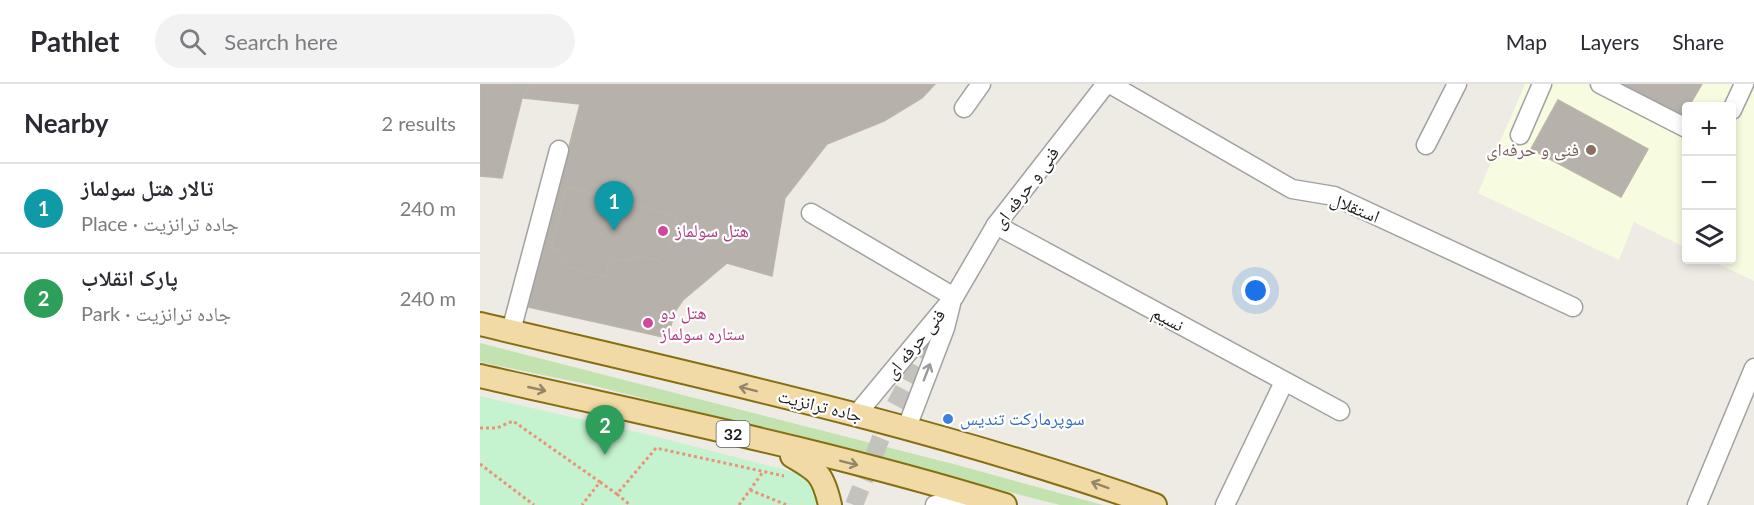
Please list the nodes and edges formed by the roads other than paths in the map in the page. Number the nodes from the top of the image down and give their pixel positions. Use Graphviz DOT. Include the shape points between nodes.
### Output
graph roads {
  1 [pos="981,84"];
  2 [pos="1108,84"];
  3 [pos="1457,84"];
  4 [pos="1542,84"];
  5 [pos="1600,84"];
  6 [pos="1744,84"];
  7 [pos="1735,102"];
  8 [pos="964,108"];
  9 [pos="1682,126"];
  10 [pos="1520,135"];
  11 [pos="1426,145"];
  12 [pos="559,150"];
  13 [pos="811,213"];
  14 [pos="996,225"];
  15 [pos="954,297"];
  16 [pos="1573,306"];
  17 [pos="480,324"];
  18 [pos="511,331"];
  19 [pos="1754,368"];
  20 [pos="480,376"];
  21 [pos="1284,382"];
  22 [pos="1340,411"];
  23 [pos="856,415"];
  24 [pos="907,427"];
  25 [pos="770,443"];
  26 [pos="994,502"];
  27 [pos="830,505"];
  28 [pos="935,505"];
  29 [pos="1155,505"];
  30 [pos="1225,505"];
  31 [pos="1697,505"];
  1 -- 8 [label="street"];
  2 -- 14 [label="street, فنی و حرفه ای"];
  2 -- 16 [label="street, استقلال" via="1292,189 1334,196"];
  3 -- 11 [label="street"];
  4 -- 10 [label="street"];
  5 -- 9 [label="street"];
  6 -- 7 [label="street"];
  12 -- 18 [label="street"];
  13 -- 15 [label="street"];
  14 -- 15 [label="street, فنی و حرفه ای"];
  14 -- 21 [label="street, نسيم"];
  15 -- 23 [label="street, فنی حرفه ای"];
  24 -- 15 [label="street, فنی حرفه ای, one-way"];
  17 -- 18 [label="main road, جاده ترانزیت"];
  23 -- 18 [label="main road, جاده ترانزیت, one-way"];
  19 -- 31 [label="street"];
  20 -- 25 [label="main road, 32, one-way"];
  21 -- 22 [label="street, نسيم"];
  21 -- 30 [label="street"];
  23 -- 24 [label="main road, جاده ترانزیت"];
  29 -- 24 [label="main road, جاده ترانزیت, one-way" via="1069,474"];
  25 -- 26 [label="main road, 32, one-way"];
  25 -- 27 [label="main road" via="816,469"];
  26 -- 28 [label="street"];
}
